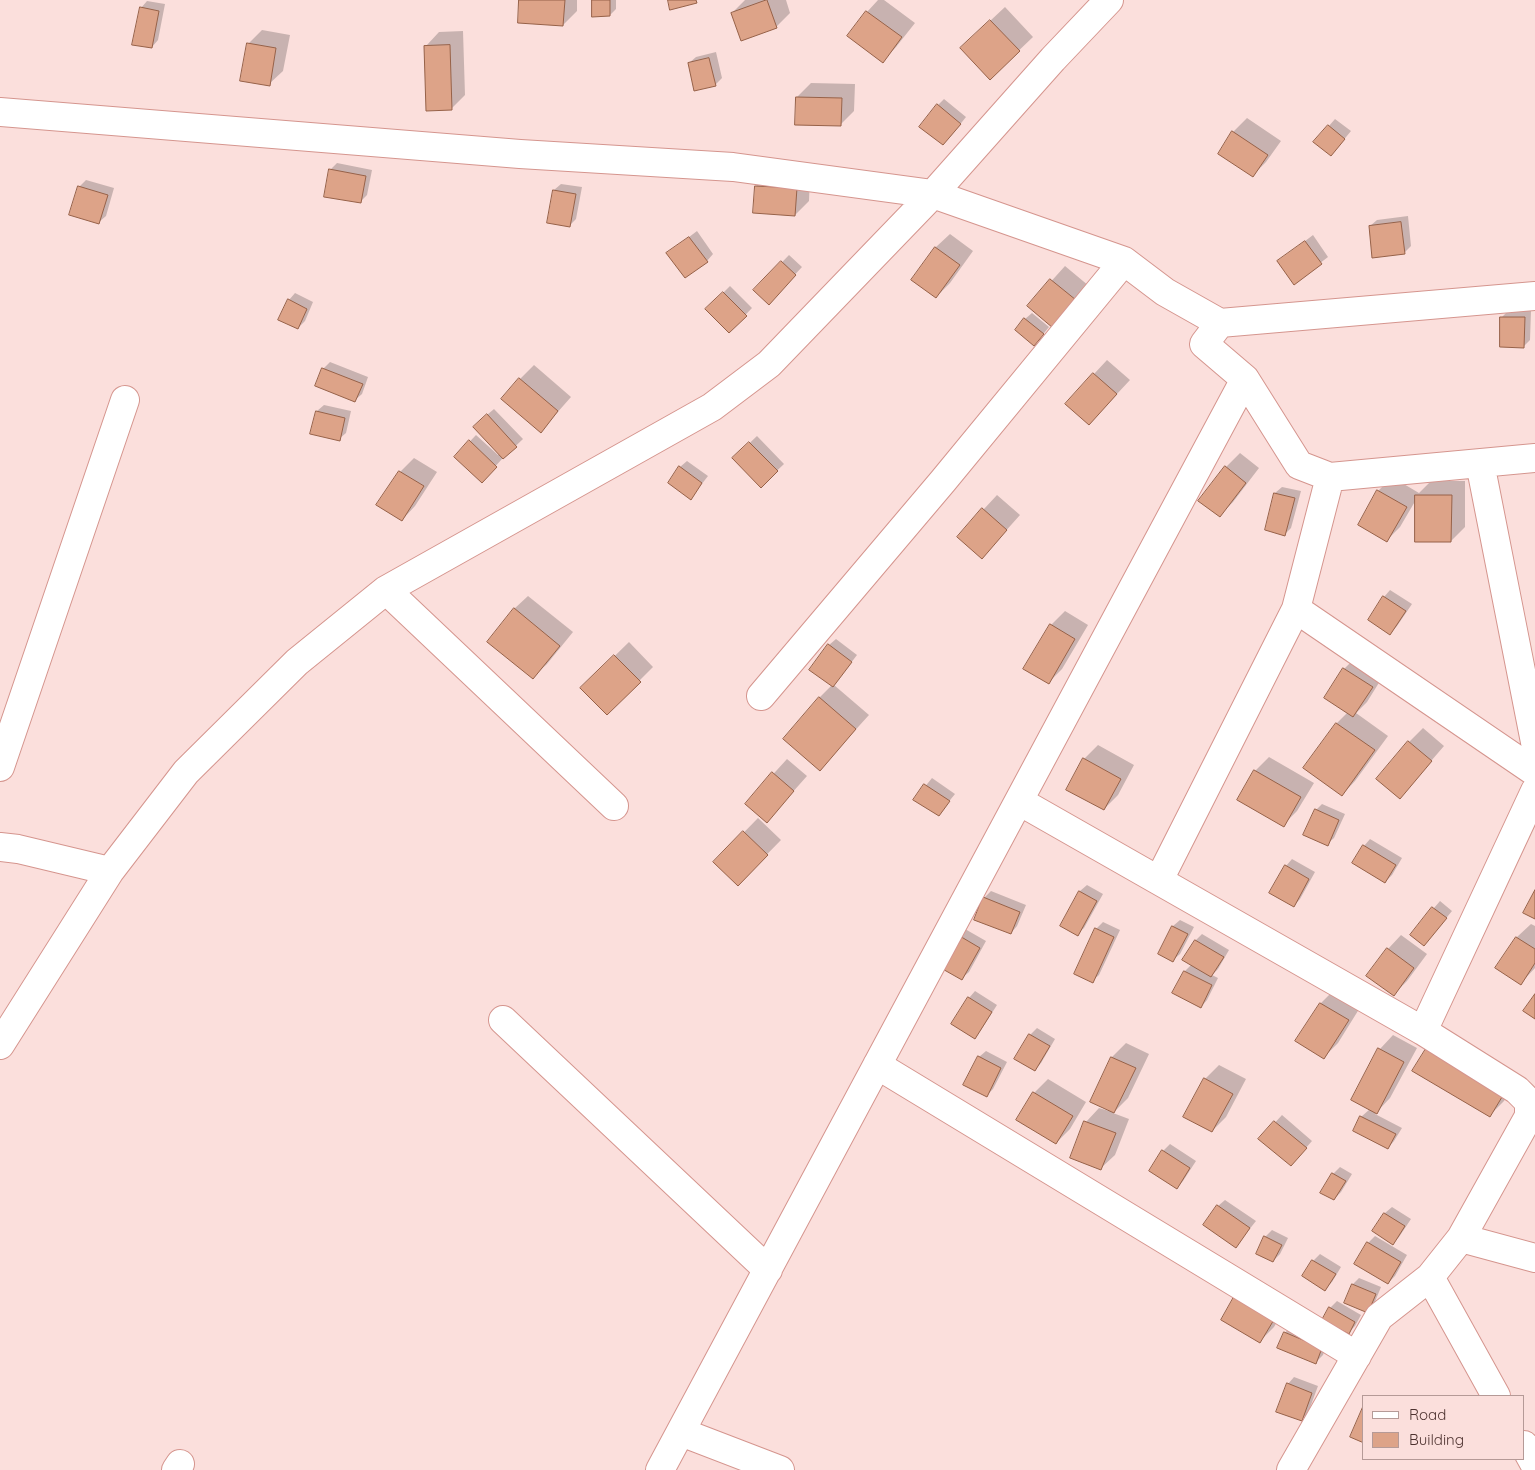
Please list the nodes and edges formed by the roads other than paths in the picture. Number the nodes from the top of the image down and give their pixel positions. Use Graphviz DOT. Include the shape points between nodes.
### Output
graph roads {
  1 [pos="1109,0"];
  2 [pos="0,112"];
  3 [pos="933,194"];
  4 [pos="1124,261"];
  5 [pos="1535,296"];
  6 [pos="1220,323"];
  7 [pos="1245,379"];
  8 [pos="125,400"];
  9 [pos="1535,458"];
  10 [pos="1480,463"];
  11 [pos="1330,477"];
  12 [pos="386,590"];
  13 [pos="1296,609"];
  14 [pos="761,696"];
  15 [pos="1535,742"];
  16 [pos="0,767"];
  17 [pos="1535,772"];
  18 [pos="1535,791"];
  19 [pos="1019,801"];
  20 [pos="614,806"];
  21 [pos="0,847"];
  22 [pos="110,871"];
  23 [pos="1159,880"];
  24 [pos="503,1020"];
  25 [pos="1423,1031"];
  26 [pos="0,1045"];
  27 [pos="877,1066"];
  28 [pos="1461,1238"];
  29 [pos="1535,1258"];
  30 [pos="768,1270"];
  31 [pos="1430,1277"];
  32 [pos="1357,1356"];
  33 [pos="1495,1395"];
  34 [pos="681,1432"];
  35 [pos="1525,1447"];
  36 [pos="1535,1465"];
  37 [pos="660,1470"];
  38 [pos="780,1470"];
  39 [pos="1291,1470"];
  1 -- 3 [label="street"];
  2 -- 3 [label="street" via="520,154 733,167"];
  3 -- 4 [label="street"];
  3 -- 12 [label="street" via="769,364 712,407"];
  4 -- 6 [label="street" via="1165,292"];
  4 -- 14 [label="street" via="944,481"];
  5 -- 6 [label="street"];
  6 -- 7 [label="street" via="1204,344"];
  7 -- 11 [label="street" via="1299,466"];
  7 -- 19 [label="street"];
  8 -- 16 [label="street"];
  9 -- 10 [label="street"];
  10 -- 11 [label="street"];
  10 -- 15 [label="street"];
  11 -- 13 [label="street"];
  12 -- 20 [label="street"];
  12 -- 22 [label="street" via="297,662 186,772"];
  13 -- 17 [label="street"];
  13 -- 23 [label="street"];
  18 -- 25 [label="street"];
  19 -- 23 [label="street"];
  19 -- 27 [label="street"];
  21 -- 22 [label="street"];
  22 -- 26 [label="street"];
  23 -- 25 [label="street"];
  24 -- 30 [label="street"];
  25 -- 28 [label="street" via="1517,1090 1528,1102 1529,1116"];
  27 -- 30 [label="street"];
  27 -- 32 [label="street"];
  28 -- 29 [label="street"];
  28 -- 31 [label="street"];
  30 -- 34 [label="street"];
  31 -- 32 [label="street" via="1379,1317"];
  31 -- 33 [label="street"];
  32 -- 39 [label="street"];
  34 -- 37 [label="street"];
  34 -- 38 [label="street"];
  35 -- 36 [label="street"];
}
